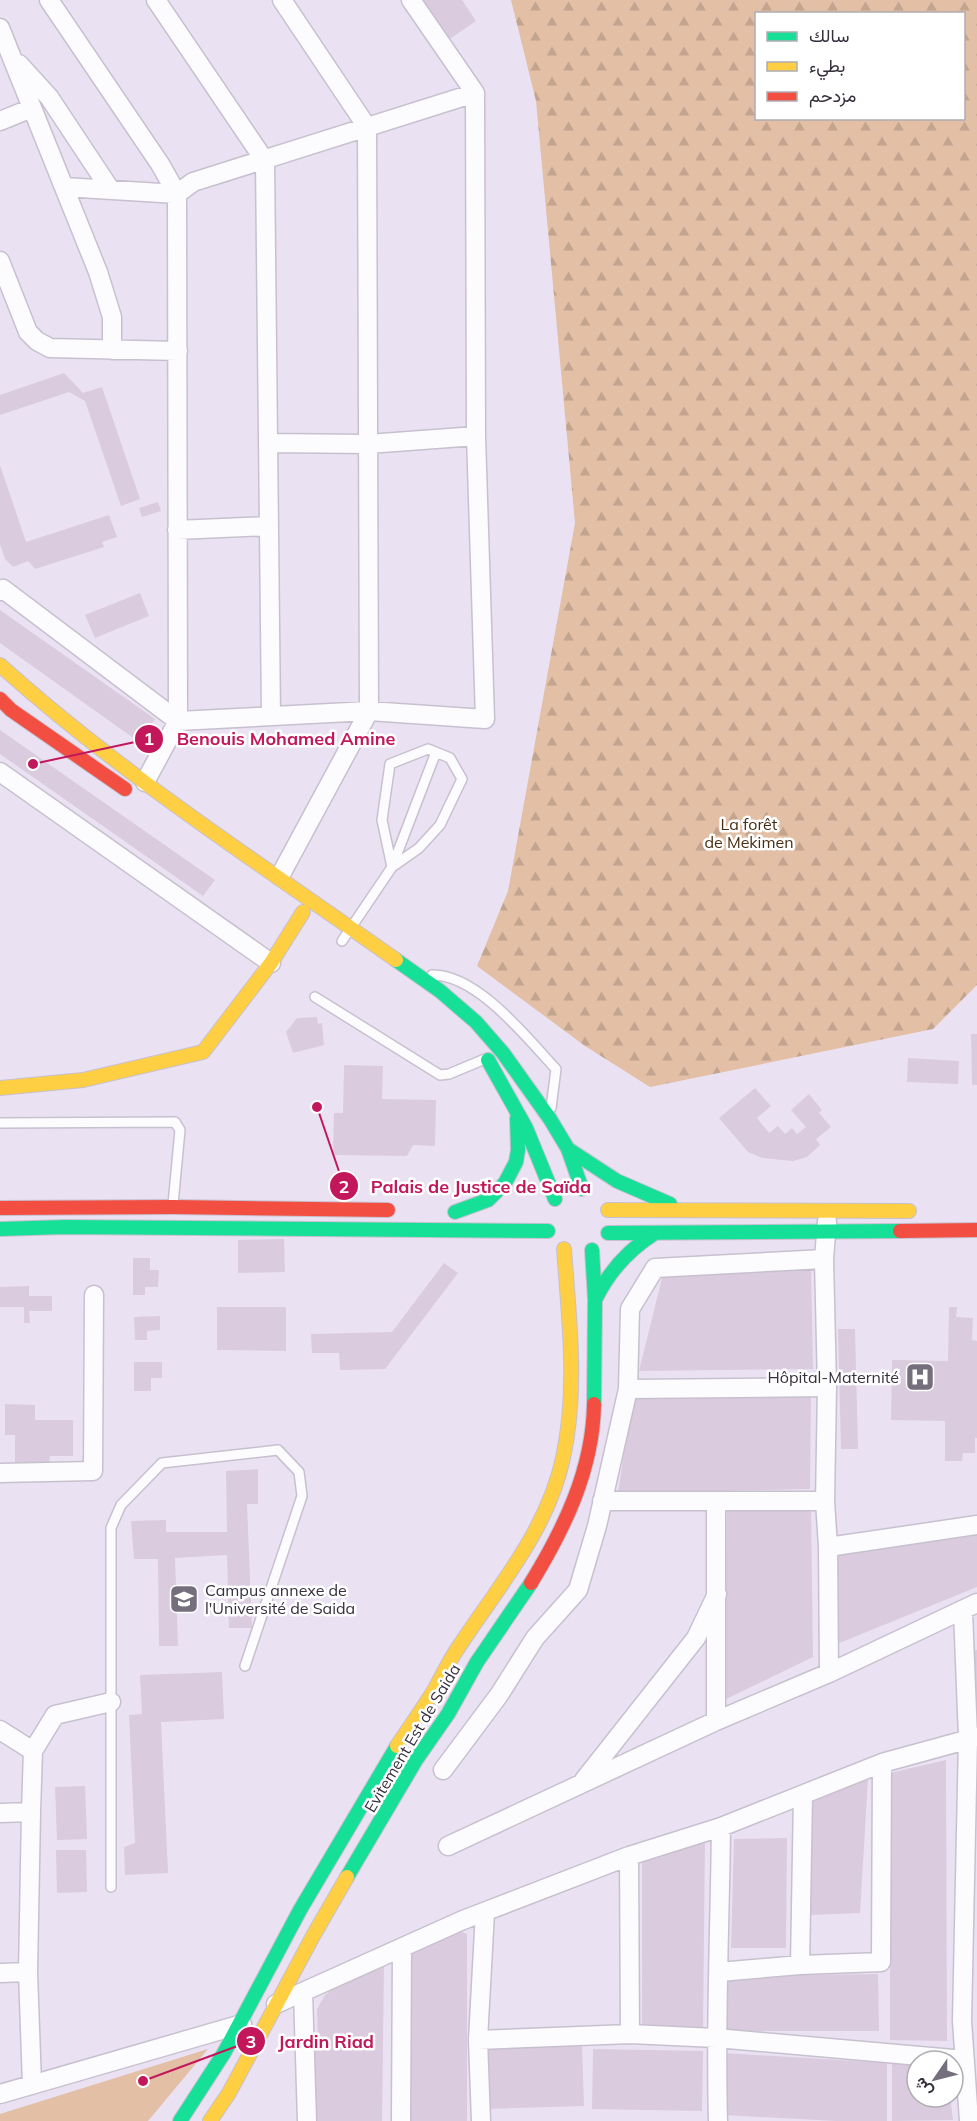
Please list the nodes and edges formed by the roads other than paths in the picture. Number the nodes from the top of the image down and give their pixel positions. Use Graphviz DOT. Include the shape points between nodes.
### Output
graph roads {
  1 [pos="49,0"];
  2 [pos="156,0"];
  3 [pos="282,0"];
  4 [pos="411,0"];
  5 [pos="0,28"];
  6 [pos="11,56"];
  7 [pos="475,93"];
  8 [pos="32,108"];
  9 [pos="0,121"];
  10 [pos="367,127"];
  11 [pos="265,161"];
  12 [pos="64,187"];
  13 [pos="110,189"];
  14 [pos="177,194"];
  15 [pos="0,261"];
  16 [pos="112,350"];
  17 [pos="178,351"];
  18 [pos="476,436"];
  19 [pos="268,443"];
  20 [pos="368,444"];
  21 [pos="269,526"];
  22 [pos="177,530"];
  23 [pos="0,591"];
  24 [pos="0,665"];
  25 [pos="4,711"];
  26 [pos="369,711"];
  27 [pos="271,716"];
  28 [pos="178,721"];
  29 [pos="436,752"];
  30 [pos="0,772"];
  31 [pos="141,789"];
  32 [pos="392,867"];
  33 [pos="280,876"];
  34 [pos="302,912"];
  35 [pos="350,928"];
  36 [pos="342,941"];
  37 [pos="271,963"];
  38 [pos="418,976"];
  39 [pos="315,997"];
  40 [pos="474,1044"];
  41 [pos="487,1058"];
  42 [pos="0,1088"];
  43 [pos="516,1113"];
  44 [pos="550,1119"];
  45 [pos="0,1123"];
  46 [pos="568,1149"];
  47 [pos="575,1200"];
  48 [pos="172,1207"];
  49 [pos="0,1208"];
  50 [pos="686,1209"];
  51 [pos="829,1210"];
  52 [pos="408,1211"];
  53 [pos="501,1211"];
  54 [pos="923,1211"];
  55 [pos="0,1229"];
  56 [pos="977,1230"];
  57 [pos="548,1231"];
  58 [pos="826,1231"];
  59 [pos="608,1233"];
  60 [pos="655,1233"];
  61 [pos="564,1249"];
  62 [pos="592,1250"];
  63 [pos="824,1259"];
  64 [pos="94,1295"];
  65 [pos="595,1300"];
  66 [pos="827,1387"];
  67 [pos="628,1389"];
  68 [pos="0,1473"];
  69 [pos="716,1500"];
  70 [pos="602,1501"];
  71 [pos="825,1501"];
  72 [pos="977,1525"];
  73 [pos="828,1547"];
  74 [pos="717,1594"];
  75 [pos="970,1607"];
  76 [pos="971,1644"];
  77 [pos="244,1666"];
  78 [pos="829,1673"];
  79 [pos="111,1702"];
  80 [pos="716,1721"];
  81 [pos="0,1730"];
  82 [pos="972,1737"];
  83 [pos="33,1751"];
  84 [pos="882,1763"];
  85 [pos="443,1770"];
  86 [pos="582,1784"];
  87 [pos="803,1795"];
  88 [pos="31,1812"];
  89 [pos="0,1813"];
  90 [pos="721,1827"];
  91 [pos="448,1846"];
  92 [pos="629,1856"];
  93 [pos="111,1887"];
  94 [pos="485,1912"];
  95 [pos="971,1919"];
  96 [pos="402,1948"];
  97 [pos="800,1965"];
  98 [pos="28,1972"];
  99 [pos="719,1972"];
  100 [pos="0,1973"];
  101 [pos="303,1992"];
  102 [pos="276,2004"];
  103 [pos="970,2006"];
  104 [pos="237,2027"];
  105 [pos="630,2034"];
  106 [pos="716,2038"];
  107 [pos="478,2040"];
  108 [pos="905,2055"];
  109 [pos="965,2060"];
  110 [pos="32,2085"];
  111 [pos="0,2094"];
  112 [pos="180,2121"];
  113 [pos="210,2121"];
  114 [pos="307,2121"];
  115 [pos="401,2121"];
  116 [pos="481,2121"];
  117 [pos="718,2121"];
  118 [pos="969,2121"];
  1 -- 14 [label="street"];
  2 -- 11 [label="street"];
  3 -- 10 [label="street"];
  4 -- 7 [label="street"];
  5 -- 6 [label="street"];
  6 -- 8 [label="street"];
  6 -- 13 [label="street" via="49,97"];
  7 -- 10 [label="street"];
  7 -- 18 [label="street"];
  8 -- 9 [label="street"];
  8 -- 12 [label="street"];
  10 -- 11 [label="street"];
  10 -- 20 [label="street"];
  11 -- 14 [label="street" via="193,182"];
  11 -- 19 [label="street"];
  12 -- 13 [label="street"];
  12 -- 16 [label="street" via="112,316"];
  13 -- 14 [label="street"];
  14 -- 17 [label="street"];
  15 -- 16 [label="street" via="28,332 37,341 50,348"];
  16 -- 17 [label="street"];
  17 -- 22 [label="street"];
  18 -- 20 [label="street"];
  18 -- 26 [label="street" via="485,719"];
  19 -- 20 [label="street"];
  19 -- 21 [label="street"];
  20 -- 26 [label="street"];
  21 -- 22 [label="street"];
  21 -- 27 [label="street"];
  22 -- 28 [label="street"];
  23 -- 28 [label="street" via="3,589"];
  24 -- 31 [label="main road"];
  25 -- 31 [label="main road"];
  26 -- 27 [label="street"];
  26 -- 33 [label="street"];
  27 -- 28 [label="street"];
  28 -- 31 [label="street"];
  29 -- 32 [label="lane"];
  29 -- 32 [label="lane" via="450,758 462,779 440,825"];
  29 -- 32 [label="lane" via="428,748 390,764 382,820"];
  30 -- 37 [label="street"];
  31 -- 33 [label="main road"];
  32 -- 35 [label="lane"];
  33 -- 35 [label="main road"];
  34 -- 37 [label="main road"];
  35 -- 36 [label="lane"];
  35 -- 38 [label="main road"];
  37 -- 42 [label="main road" via="203,1052 83,1080"];
  38 -- 44 [label="main road" via="476,1022"];
  38 -- 44 [label="lane" via="444,975 462,981 500,1010 556,1069"];
  39 -- 41 [label="lane" via="440,1075"];
  40 -- 41 [label="main road"];
  41 -- 43 [label="main road"];
  43 -- 47 [label="main road"];
  43 -- 53 [label="main road" via="518,1150 505,1183 488,1200 449,1211"];
  44 -- 46 [label="main road"];
  45 -- 48 [label="lane" via="175,1122 180,1130"];
  46 -- 47 [label="main road"];
  46 -- 50 [label="main road" via="636,1191"];
  47 -- 50 [label="main road"];
  47 -- 57 [label="main road"];
  47 -- 59 [label="main road" via="610,1222"];
  48 -- 49 [label="main road"];
  48 -- 52 [label="main road"];
  50 -- 51 [label="main road"];
  51 -- 54 [label="main road"];
  51 -- 58 [label="street"];
  55 -- 57 [label="main road"];
  56 -- 58 [label="main road"];
  57 -- 61 [label="main road"];
  58 -- 60 [label="main road"];
  58 -- 63 [label="street"];
  59 -- 60 [label="main road"];
  59 -- 62 [label="main road"];
  60 -- 65 [label="main road" via="639,1242 612,1268"];
  61 -- 62 [label="main road"];
  61 -- 104 [label="main road" via="572,1359 570,1410 563,1461 549,1501 502,1585 390,1757"];
  62 -- 65 [label="main road, Evitement Est de Saida"];
  63 -- 66 [label="street"];
  63 -- 67 [label="street" via="655,1268 630,1309"];
  64 -- 68 [label="street" via="93,1472"];
  65 -- 102 [label="main road, Evitement Est de Saida" via="594,1412 586,1466 572,1510 527,1589 416,1760"];
  66 -- 67 [label="street"];
  66 -- 71 [label="street"];
  67 -- 70 [label="street"];
  69 -- 70 [label="street"];
  69 -- 71 [label="street"];
  69 -- 74 [label="street"];
  70 -- 85 [label="street" via="578,1590 535,1638 499,1695"];
  71 -- 73 [label="street"];
  72 -- 73 [label="street"];
  73 -- 78 [label="street"];
  74 -- 80 [label="street"];
  74 -- 86 [label="street" via="696,1638"];
  75 -- 76 [label="street"];
  75 -- 78 [label="street"];
  76 -- 82 [label="street"];
  77 -- 79 [label="lane" via="302,1496 299,1472 278,1450 162,1463 121,1504 111,1528"];
  78 -- 80 [label="street"];
  79 -- 83 [label="street" via="55,1715"];
  79 -- 93 [label="lane"];
  80 -- 86 [label="street"];
  81 -- 83 [label="street"];
  82 -- 84 [label="street"];
  82 -- 95 [label="street"];
  83 -- 88 [label="street"];
  84 -- 87 [label="street"];
  84 -- 97 [label="street" via="881,1962"];
  86 -- 91 [label="street"];
  87 -- 90 [label="street"];
  87 -- 97 [label="street"];
  88 -- 89 [label="street"];
  88 -- 98 [label="street"];
  90 -- 92 [label="street"];
  90 -- 99 [label="street"];
  92 -- 94 [label="street"];
  92 -- 105 [label="street"];
  94 -- 96 [label="street"];
  94 -- 107 [label="street"];
  95 -- 103 [label="street"];
  96 -- 101 [label="street"];
  96 -- 115 [label="street"];
  97 -- 99 [label="street"];
  98 -- 100 [label="street"];
  98 -- 110 [label="street"];
  99 -- 106 [label="street"];
  101 -- 102 [label="street"];
  101 -- 114 [label="street"];
  102 -- 104 [label="street"];
  102 -- 113 [label="main road, Evitement Est de Saida"];
  103 -- 109 [label="street"];
  104 -- 110 [label="street"];
  104 -- 112 [label="main road" via="209,2080"];
  105 -- 106 [label="street"];
  105 -- 107 [label="street"];
  106 -- 108 [label="street"];
  106 -- 117 [label="street"];
  107 -- 116 [label="street"];
  109 -- 118 [label="street"];
  110 -- 111 [label="street"];
}
